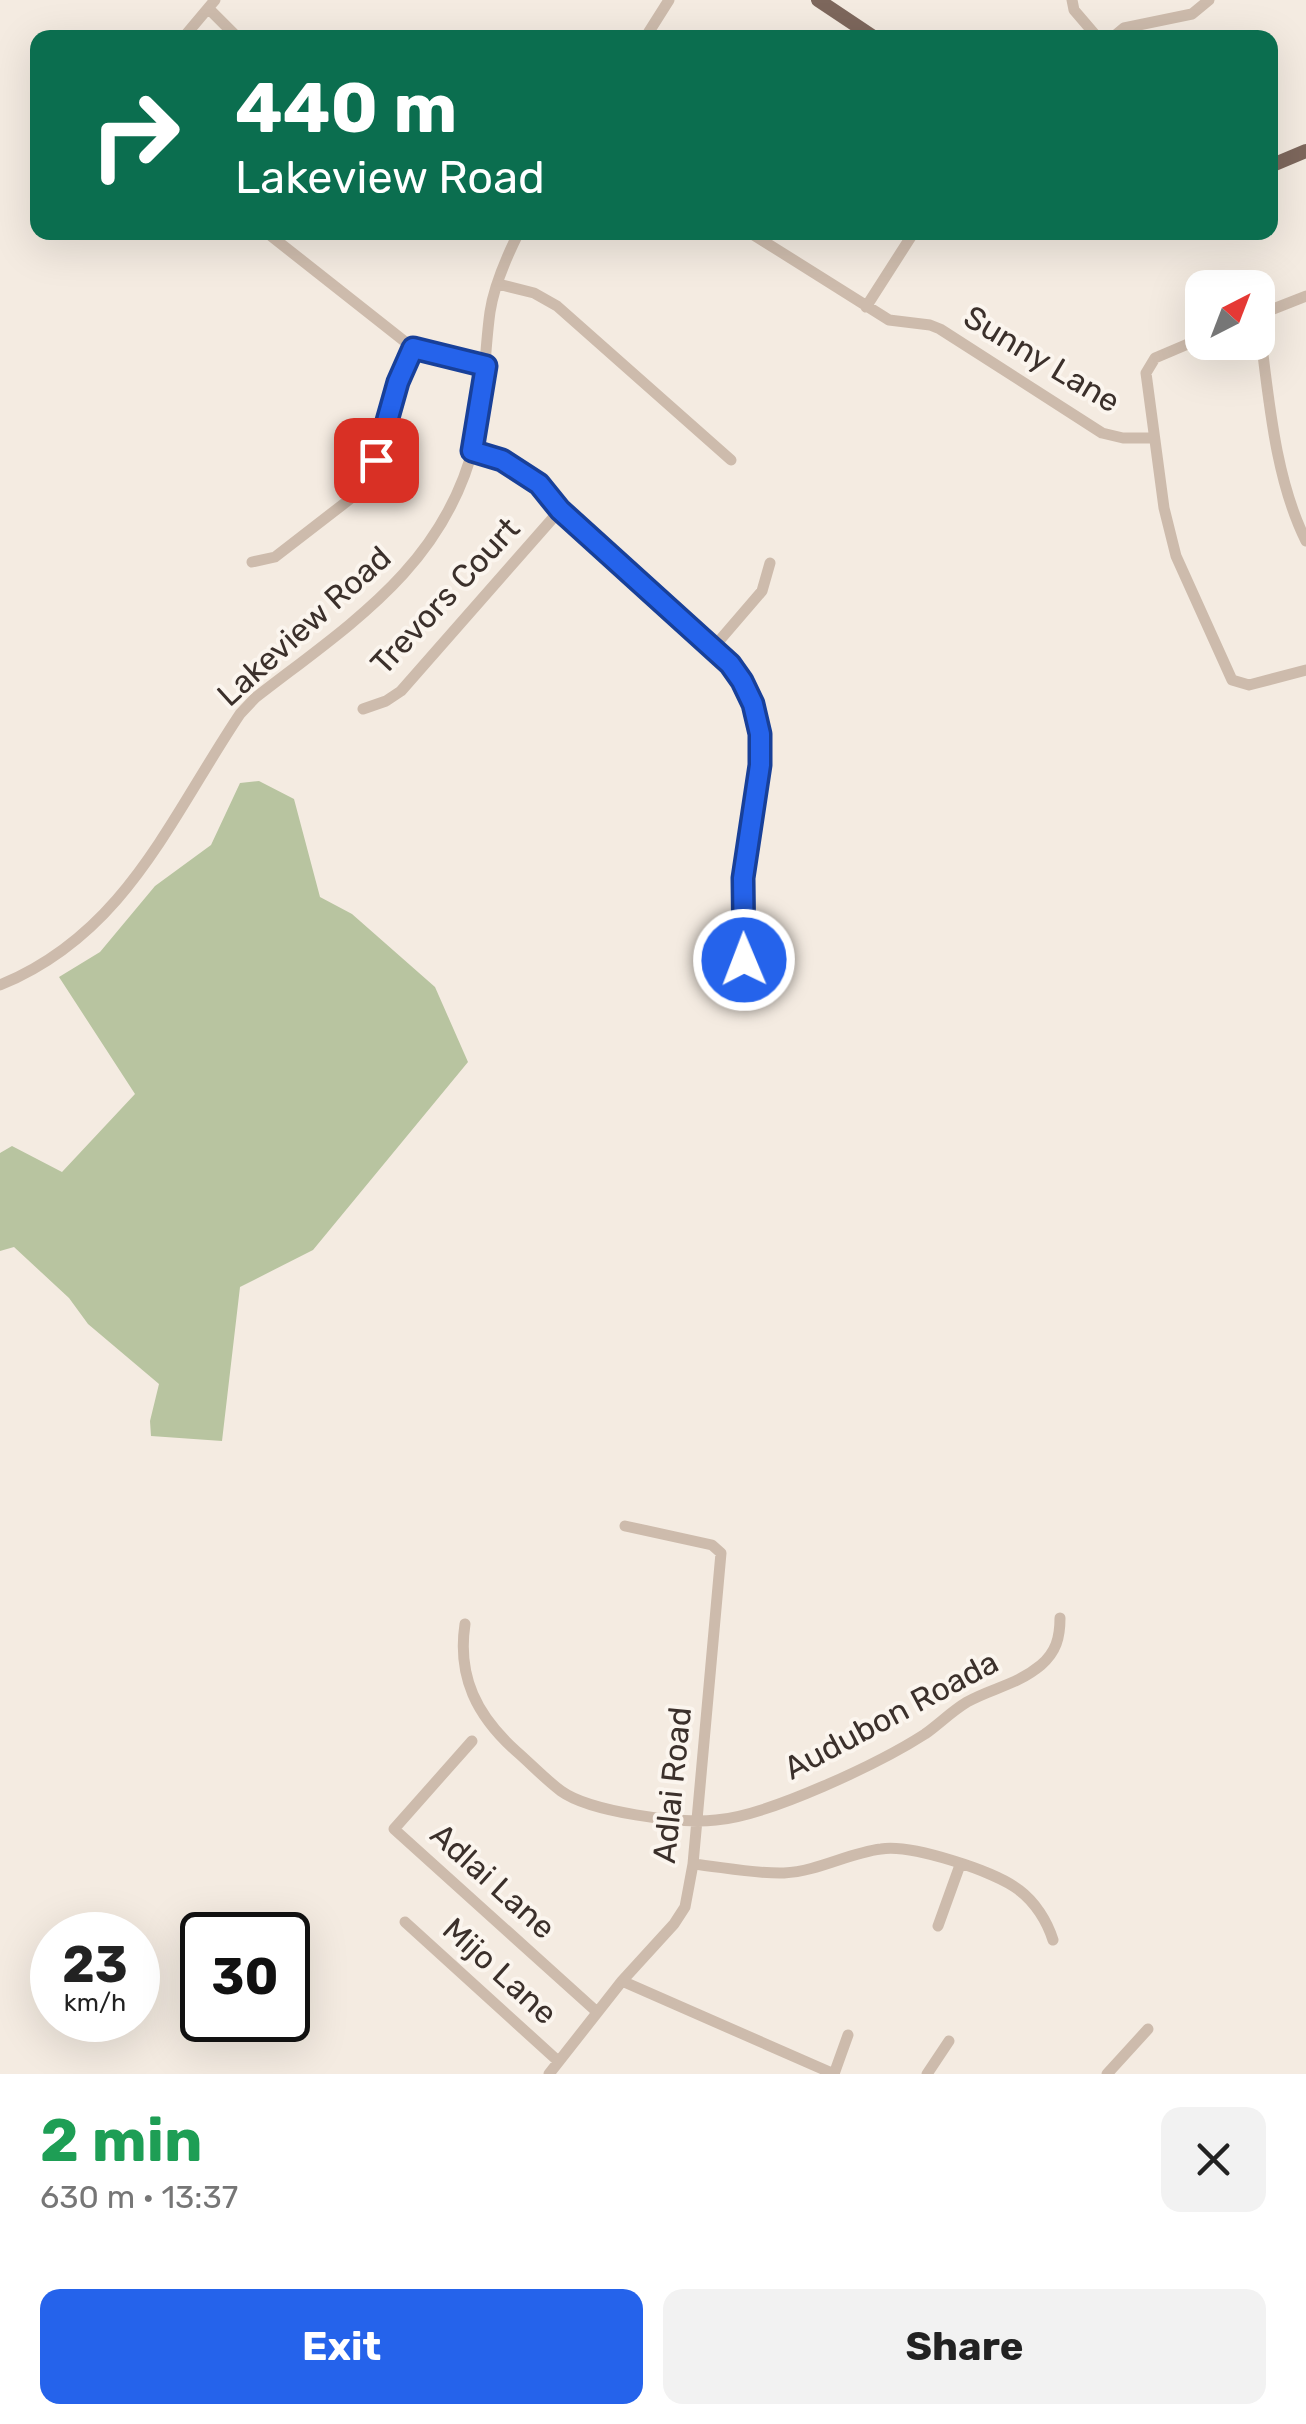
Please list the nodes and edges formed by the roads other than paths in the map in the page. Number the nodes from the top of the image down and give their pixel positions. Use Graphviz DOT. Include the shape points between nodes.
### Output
graph roads {
  1 [pos="669,0"];
  2 [pos="818,0"];
  3 [pos="1072,0"];
  4 [pos="1210,0"];
  5 [pos="212,4"];
  6 [pos="190,30"];
  7 [pos="232,30"];
  8 [pos="650,30"];
  9 [pos="863,30"];
  10 [pos="1091,30"];
  11 [pos="1122,30"];
  12 [pos="1306,151"];
  13 [pos="1278,163"];
  14 [pos="276,240"];
  15 [pos="516,240"];
  16 [pos="761,240"];
  17 [pos="909,240"];
  18 [pos="498,284"];
  19 [pos="1306,296"];
  20 [pos="866,307"];
  21 [pos="1275,308"];
  22 [pos="1185,345"];
  23 [pos="413,348"];
  24 [pos="1264,360"];
  25 [pos="486,366"];
  26 [pos="1153,438"];
  27 [pos="472,451"];
  28 [pos="731,460"];
  29 [pos="560,510"];
  30 [pos="1306,541"];
  31 [pos="252,562"];
  32 [pos="770,563"];
  33 [pos="713,648"];
  34 [pos="1306,670"];
  35 [pos="363,710"];
  36 [pos="744,960"];
  37 [pos="0,985"];
  38 [pos="625,1526"];
  39 [pos="1060,1618"];
  40 [pos="464,1624"];
  41 [pos="472,1742"];
  42 [pos="698,1821"];
  43 [pos="693,1864"];
  44 [pos="960,1865"];
  45 [pos="405,1922"];
  46 [pos="938,1926"];
  47 [pos="1053,1940"];
  48 [pos="622,1981"];
  49 [pos="597,2012"];
  50 [pos="1148,2029"];
  51 [pos="848,2035"];
  52 [pos="949,2041"];
  53 [pos="558,2060"];
  54 [pos="549,2074"];
  55 [pos="834,2074"];
  56 [pos="927,2074"];
  57 [pos="1107,2074"];
  1 -- 8 [label="street"];
  2 -- 9 [label="main road"];
  3 -- 10 [label="street"];
  4 -- 11 [label="street" via="1192,14"];
  5 -- 6 [label="street"];
  5 -- 7 [label="street"];
  12 -- 13 [label="main road"];
  14 -- 23 [label="street"];
  15 -- 18 [label="street, Lakeview Road"];
  16 -- 20 [label="street, Sunny Lane"];
  17 -- 20 [label="street"];
  18 -- 25 [label="street, Lakeview Road"];
  18 -- 28 [label="street" via="557,306"];
  19 -- 21 [label="street"];
  20 -- 26 [label="street, Sunny Lane" via="892,322 940,329 1102,433"];
  22 -- 26 [label="street" via="1148,366"];
  23 -- 25 [label="street"];
  23 -- 31 [label="street" via="376,460 350,499 274,558"];
  24 -- 30 [label="street" via="1288,494"];
  25 -- 27 [label="street, Lakeview Road"];
  26 -- 34 [label="street" via="1178,562 1228,676 1250,685"];
  27 -- 29 [label="street" via="522,470"];
  27 -- 37 [label="street, Lakeview Road" via="434,537 399,582 240,714 123,896 64,952"];
  29 -- 33 [label="street"];
  29 -- 35 [label="street, Trevors Court" via="401,690"];
  32 -- 33 [label="street" via="762,592"];
  33 -- 36 [label="street" via="742,681 760,734 743,878"];
  38 -- 42 [label="street, Adlai Road" via="712,1545 722,1554"];
  39 -- 42 [label="street, Audubon Roada" via="1060,1638 1042,1664 968,1702 912,1741 782,1803"];
  40 -- 42 [label="street, Audubon Roada" via="468,1690 504,1740 563,1793 602,1809"];
  41 -- 49 [label="street, Adlai Lane" via="394,1829"];
  42 -- 43 [label="street, Adlai Road"];
  43 -- 44 [label="street" via="782,1873 900,1848"];
  43 -- 48 [label="street, Adlai Road" via="685,1907"];
  44 -- 46 [label="street"];
  44 -- 47 [label="street" via="1020,1890"];
  45 -- 53 [label="street, Mijo Lane"];
  48 -- 49 [label="street, Adlai Road"];
  48 -- 55 [label="street"];
  49 -- 53 [label="street, Adlai Road"];
  50 -- 57 [label="street"];
  51 -- 55 [label="street"];
  52 -- 56 [label="street"];
  53 -- 54 [label="street, Adlai Road"];
}
